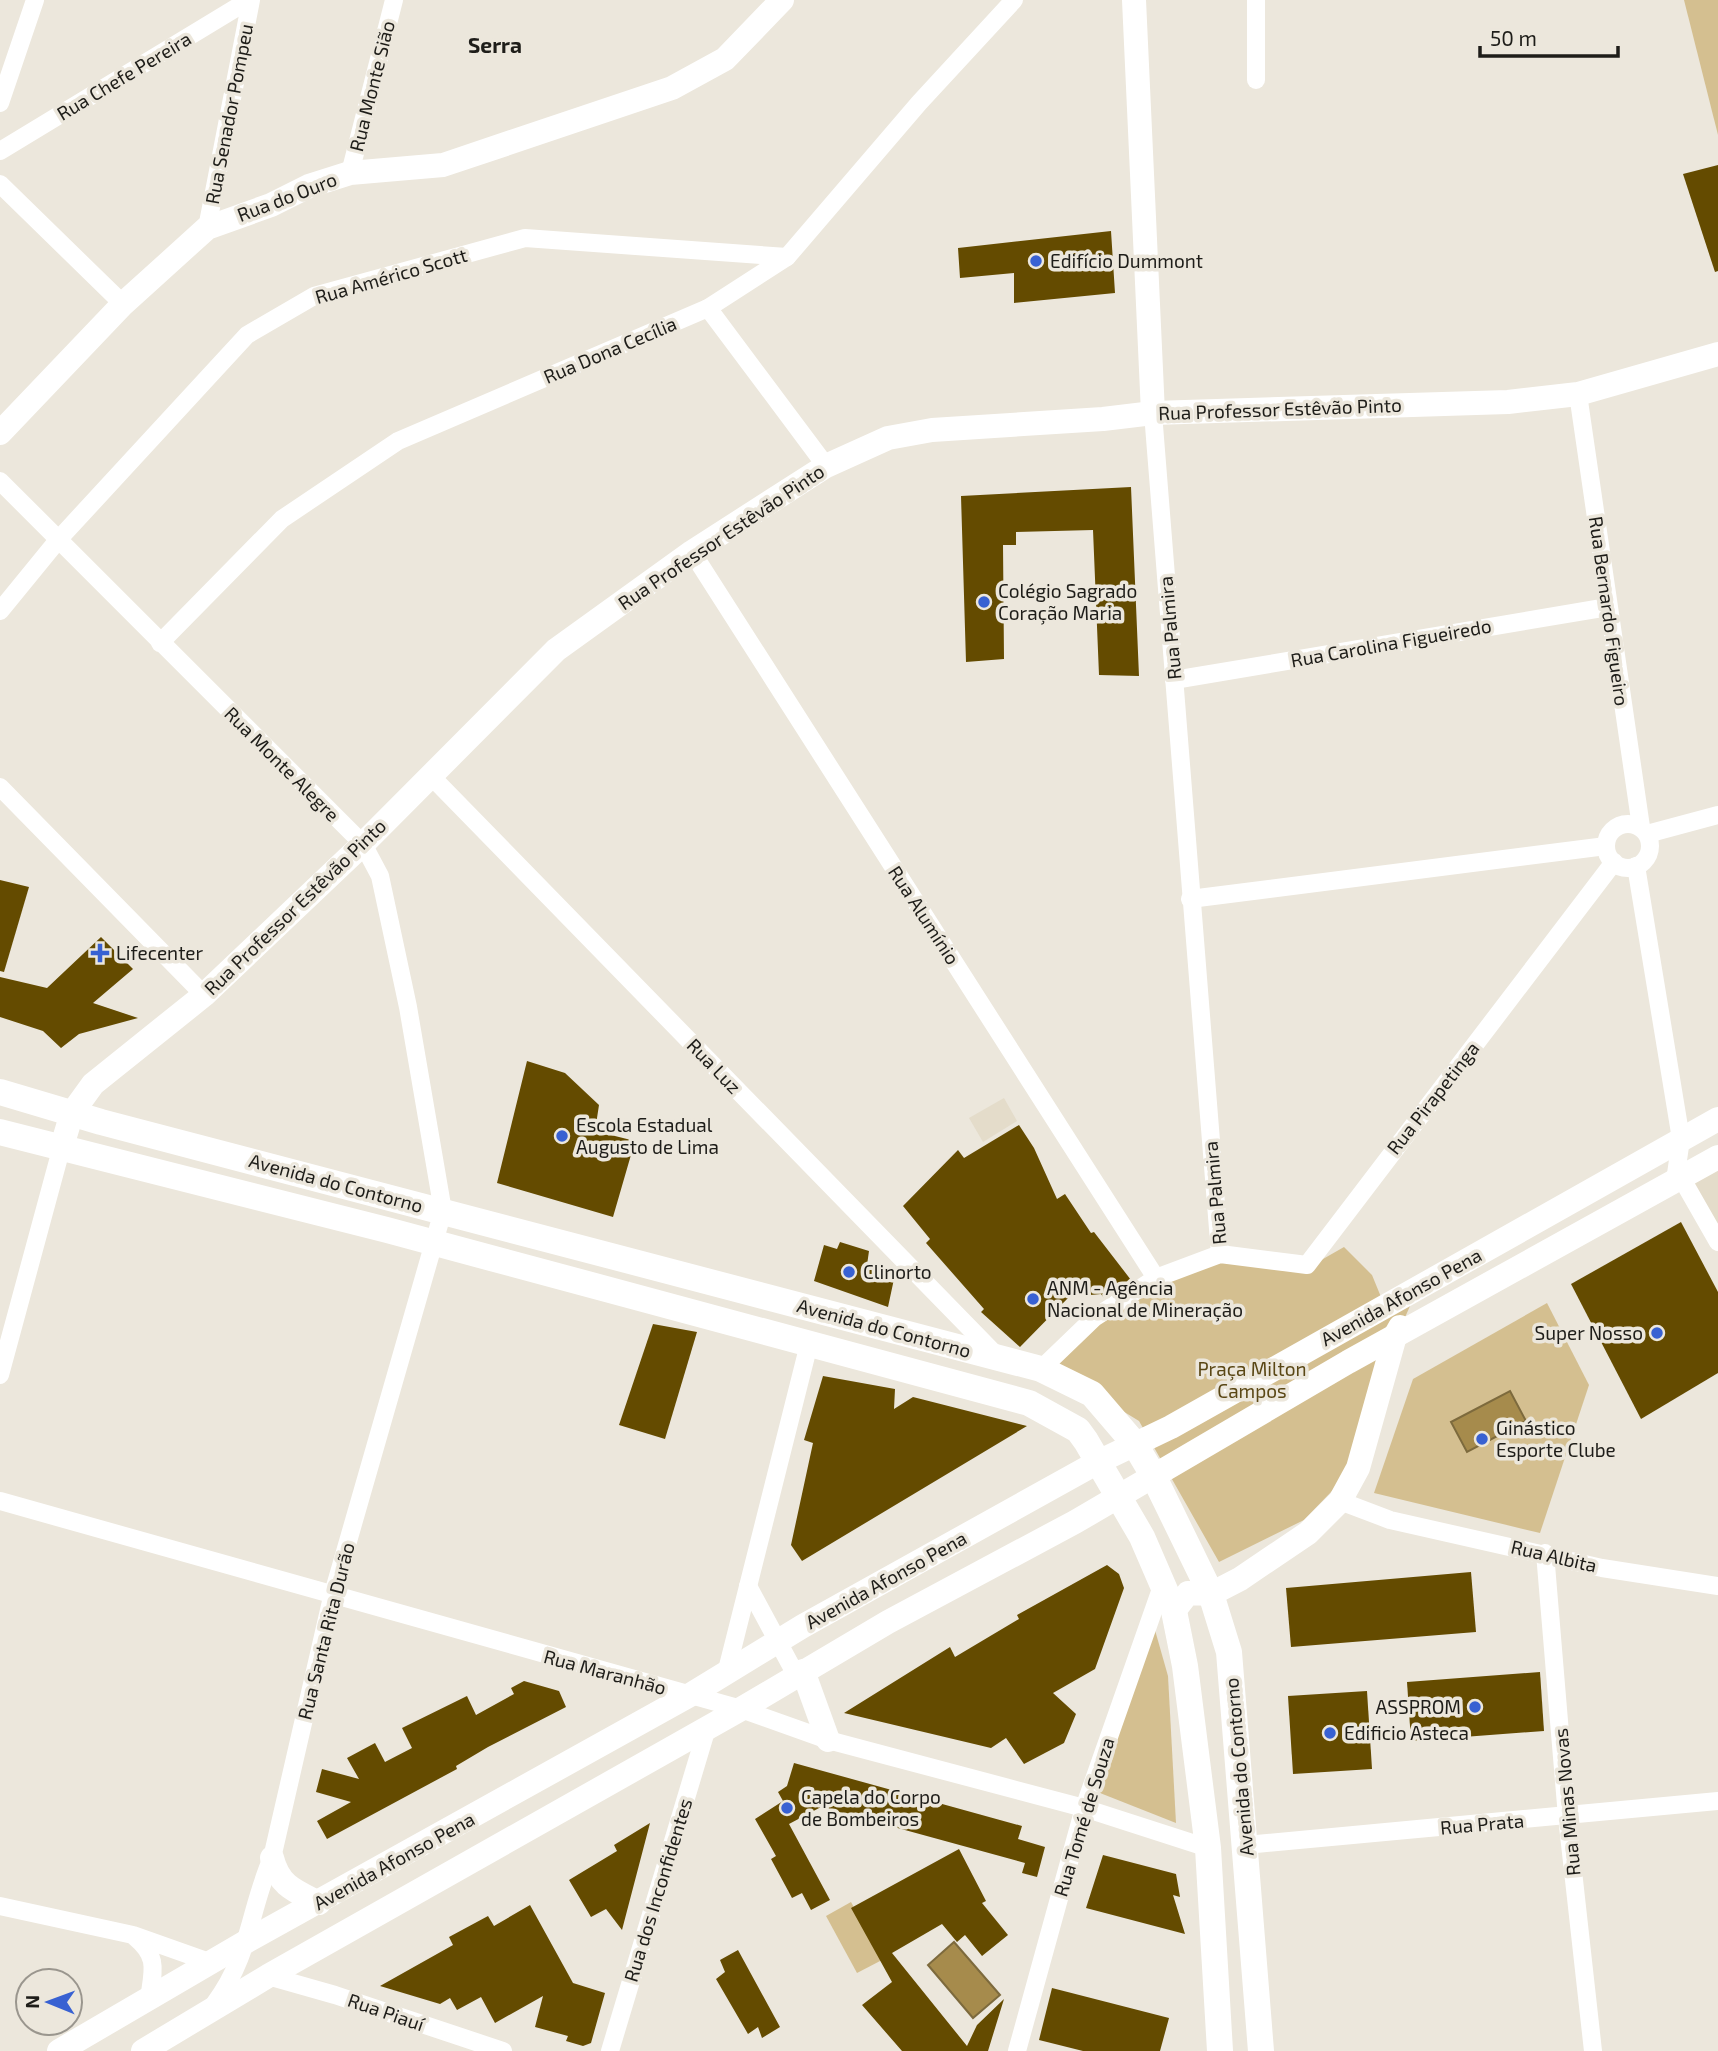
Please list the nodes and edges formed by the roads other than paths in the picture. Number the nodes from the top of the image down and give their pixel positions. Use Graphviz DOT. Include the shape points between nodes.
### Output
graph roads {
  1 [pos="35,0"];
  2 [pos="250,0"];
  3 [pos="394,0"];
  4 [pos="1014,0"];
  5 [pos="1133,0"];
  6 [pos="1256,0"];
  7 [pos="776,1"];
  8 [pos="1256,80"];
  9 [pos="0,103"];
  10 [pos="0,151"];
  11 [pos="350,173"];
  12 [pos="0,184"];
  13 [pos="207,228"];
  14 [pos="787,257"];
  15 [pos="123,304"];
  16 [pos="708,308"];
  17 [pos="1718,354"];
  18 [pos="1578,394"];
  19 [pos="1153,412"];
  20 [pos="0,433"];
  21 [pos="826,466"];
  22 [pos="0,481"];
  23 [pos="58,540"];
  24 [pos="692,552"];
  25 [pos="1608,607"];
  26 [pos="0,611"];
  27 [pos="160,643"];
  28 [pos="1174,680"];
  29 [pos="430,775"];
  30 [pos="0,787"];
  31 [pos="1718,815"];
  32 [pos="1644,831"];
  33 [pos="363,844"];
  34 [pos="1610,854"];
  35 [pos="1636,866"];
  36 [pos="1190,899"];
  37 [pos="204,995"];
  38 [pos="0,1092"];
  39 [pos="72,1113"];
  40 [pos="1718,1119"];
  41 [pos="0,1132"];
  42 [pos="1681,1139"];
  43 [pos="62,1146"];
  44 [pos="1699,1171"];
  45 [pos="443,1211"];
  46 [pos="1718,1242"];
  47 [pos="432,1243"];
  48 [pos="1220,1254"];
  49 [pos="1156,1278"];
  50 [pos="1432,1280"];
  51 [pos="1395,1336"];
  52 [pos="808,1344"];
  53 [pos="998,1358"];
  54 [pos="1041,1369"];
  55 [pos="0,1375"];
  56 [pos="1134,1443"];
  57 [pos="1098,1462"];
  58 [pos="1153,1475"];
  59 [pos="1119,1496"];
  60 [pos="0,1501"];
  61 [pos="1340,1501"];
  62 [pos="1545,1553"];
  63 [pos="1162,1586"];
  64 [pos="1718,1586"];
  65 [pos="748,1587"];
  66 [pos="1211,1594"];
  67 [pos="332,1597"];
  68 [pos="1174,1611"];
  69 [pos="778,1642"];
  70 [pos="799,1673"];
  71 [pos="726,1674"];
  72 [pos="690,1695"];
  73 [pos="741,1709"];
  74 [pos="707,1728"];
  75 [pos="828,1740"];
  76 [pos="1718,1801"];
  77 [pos="1084,1808"];
  78 [pos="1567,1816"];
  79 [pos="1246,1844"];
  80 [pos="1208,1848"];
  81 [pos="272,1858"];
  82 [pos="318,1903"];
  83 [pos="0,1906"];
  84 [pos="132,1935"];
  85 [pos="249,1940"];
  86 [pos="212,1963"];
  87 [pos="268,1976"];
  88 [pos="149,1999"];
  89 [pos="209,2012"];
  90 [pos="59,2051"];
  91 [pos="143,2051"];
  92 [pos="503,2051"];
  93 [pos="610,2051"];
  94 [pos="1017,2051"];
  95 [pos="1220,2051"];
  96 [pos="1261,2051"];
  97 [pos="1592,2051"];
  1 -- 9 [label="street"];
  2 -- 10 [label="street, Rua Chefe Pereira"];
  2 -- 13 [label="street, Rua Senador Pompeu"];
  3 -- 11 [label="street, Rua Monte Sião"];
  4 -- 14 [label="street, Rua Dona Cecília"];
  5 -- 19 [label="main road, Rua Palmira"];
  6 -- 8 [label="street"];
  7 -- 11 [label="main road, Rua do Ouro" via="725,60 672,88 443,165"];
  11 -- 13 [label="main road, Rua do Ouro"];
  12 -- 15 [label="street"];
  13 -- 15 [label="main road, Rua do Ouro"];
  14 -- 16 [label="street, Rua Dona Cecília"];
  14 -- 23 [label="street, Rua Américo Scott" via="524,238 314,296 247,335"];
  15 -- 20 [label="main road, Rua do Ouro"];
  16 -- 21 [label="street"];
  16 -- 27 [label="street, Rua Dona Cecília" via="398,441 282,519"];
  17 -- 18 [label="main road, Rua Professor Estêvão Pinto"];
  18 -- 19 [label="main road, Rua Professor Estêvão Pinto" via="1508,402"];
  18 -- 25 [label="street, Rua Bernardo Figueiro"];
  19 -- 21 [label="main road, Rua Professor Estêvão Pinto" via="932,430 888,438"];
  19 -- 28 [label="street, Rua Palmira"];
  21 -- 24 [label="main road, Rua Professor Estêvão Pinto"];
  22 -- 23 [label="street, Rua Monte Alegre"];
  23 -- 26 [label="street, Rua Américo Scott"];
  23 -- 27 [label="street, Rua Monte Alegre"];
  24 -- 29 [label="main road, Rua Professor Estêvão Pinto" via="556,650"];
  24 -- 49 [label="street, Rua Alumínio"];
  25 -- 28 [label="street, Rua Carolina Figueiredo"];
  25 -- 32 [label="street, Rua Bernardo Figueiro"];
  27 -- 33 [label="street, Rua Monte Alegre"];
  28 -- 36 [label="street, Rua Palmira"];
  29 -- 33 [label="main road, Rua Professor Estêvão Pinto"];
  29 -- 53 [label="street, Rua Luz"];
  30 -- 37 [label="street"];
  31 -- 32 [label="street"];
  32 -- 34 [label="street" via="1630,824 1611,831"];
  32 -- 35 [label="street" via="1649,853"];
  33 -- 37 [label="main road, Rua Professor Estêvão Pinto"];
  33 -- 45 [label="street, Rua Monte Alegre" via="380,876"];
  34 -- 35 [label="street" via="1625,868"];
  34 -- 36 [label="street"];
  34 -- 48 [label="street, Rua Pirapetinga" via="1307,1265"];
  35 -- 42 [label="street"];
  36 -- 48 [label="street, Rua Palmira"];
  37 -- 39 [label="main road, Rua Professor Estêvão Pinto" via="93,1084"];
  38 -- 39 [label="main road, Avenida do Contorno"];
  39 -- 43 [label="main road, Rua Professor Estêvão Pinto"];
  39 -- 45 [label="main road, Avenida do Contorno"];
  40 -- 42 [label="main road, Avenida Afonso Pena"];
  41 -- 43 [label="main road, Avenida do Contorno"];
  42 -- 44 [label="street"];
  42 -- 50 [label="main road, Avenida Afonso Pena"];
  43 -- 47 [label="main road, Avenida do Contorno"];
  43 -- 55 [label="street"];
  44 -- 46 [label="street"];
  44 -- 51 [label="main road, Avenida Afonso Pena"];
  45 -- 47 [label="street, Rua Monte Alegre"];
  45 -- 53 [label="main road, Avenida do Contorno"];
  47 -- 52 [label="main road, Avenida do Contorno"];
  47 -- 67 [label="street, Rua Santa Rita Durão"];
  48 -- 49 [label="street"];
  49 -- 54 [label="street" via="1094,1318"];
  50 -- 51 [label="main road"];
  50 -- 56 [label="main road, Avenida Afonso Pena" via="1171,1427"];
  51 -- 58 [label="main road, Avenida Afonso Pena"];
  51 -- 61 [label="main road" via="1358,1468"];
  52 -- 57 [label="main road, Avenida do Contorno" via="1029,1403 1078,1430"];
  52 -- 65 [label="street"];
  53 -- 54 [label="main road, Avenida do Contorno"];
  54 -- 56 [label="main road, Avenida do Contorno" via="1092,1394"];
  56 -- 57 [label="main road, Avenida Afonso Pena"];
  56 -- 58 [label="main road, Avenida do Contorno"];
  57 -- 59 [label="main road, Avenida do Contorno"];
  57 -- 69 [label="main road, Avenida Afonso Pena"];
  58 -- 59 [label="main road, Avenida Afonso Pena"];
  58 -- 66 [label="main road, Avenida do Contorno"];
  59 -- 63 [label="main road, Avenida do Contorno" via="1142,1536"];
  59 -- 70 [label="main road, Avenida Afonso Pena"];
  60 -- 67 [label="street, Rua Maranhão"];
  61 -- 62 [label="street, Rua Albita" via="1391,1520"];
  61 -- 66 [label="main road" via="1308,1533"];
  62 -- 64 [label="street, Rua Albita" via="1602,1568"];
  62 -- 78 [label="street, Rua Minas Novas"];
  63 -- 68 [label="main road, Avenida do Contorno"];
  63 -- 77 [label="street, Rua Tomé de Souza"];
  65 -- 69 [label="street"];
  65 -- 71 [label="street"];
  66 -- 68 [label="main road" via="1188,1593"];
  66 -- 79 [label="main road, Avenida do Contorno" via="1229,1652"];
  67 -- 72 [label="street, Rua Maranhão"];
  67 -- 81 [label="street, Rua Santa Rita Durão"];
  68 -- 80 [label="main road, Avenida do Contorno"];
  69 -- 70 [label="street"];
  69 -- 71 [label="main road, Avenida Afonso Pena"];
  70 -- 73 [label="main road, Avenida Afonso Pena"];
  70 -- 75 [label="main road"];
  71 -- 72 [label="main road, Avenida Afonso Pena"];
  72 -- 73 [label="street, Rua Maranhão"];
  72 -- 82 [label="main road, Avenida Afonso Pena"];
  73 -- 74 [label="main road, Avenida Afonso Pena"];
  73 -- 75 [label="street, Rua Maranhão"];
  74 -- 87 [label="main road, Avenida Afonso Pena"];
  74 -- 93 [label="street, Rua dos Inconfidentes"];
  75 -- 77 [label="street, Rua Maranhão"];
  76 -- 78 [label="street, Rua Prata"];
  77 -- 80 [label="street, Rua Maranhão"];
  77 -- 94 [label="street, Rua Tomé de Souza"];
  78 -- 79 [label="street, Rua Prata"];
  78 -- 97 [label="street, Rua Minas Novas"];
  79 -- 96 [label="main road, Avenida do Contorno"];
  80 -- 95 [label="main road, Avenida do Contorno"];
  81 -- 82 [label="main road" via="276,1875"];
  81 -- 85 [label="street, Rua Santa Rita Durão"];
  82 -- 85 [label="main road, Avenida Afonso Pena"];
  83 -- 84 [label="street"];
  84 -- 86 [label="street"];
  84 -- 88 [label="street" via="150,1949"];
  85 -- 86 [label="main road, Avenida Afonso Pena"];
  85 -- 89 [label="street, Rua Santa Rita Durão" via="233,1977"];
  86 -- 88 [label="main road, Avenida Afonso Pena"];
  87 -- 89 [label="main road, Avenida Afonso Pena"];
  87 -- 92 [label="street, Rua Piauí"];
  88 -- 90 [label="main road, Avenida Afonso Pena"];
  89 -- 91 [label="main road, Avenida Afonso Pena"];
}
